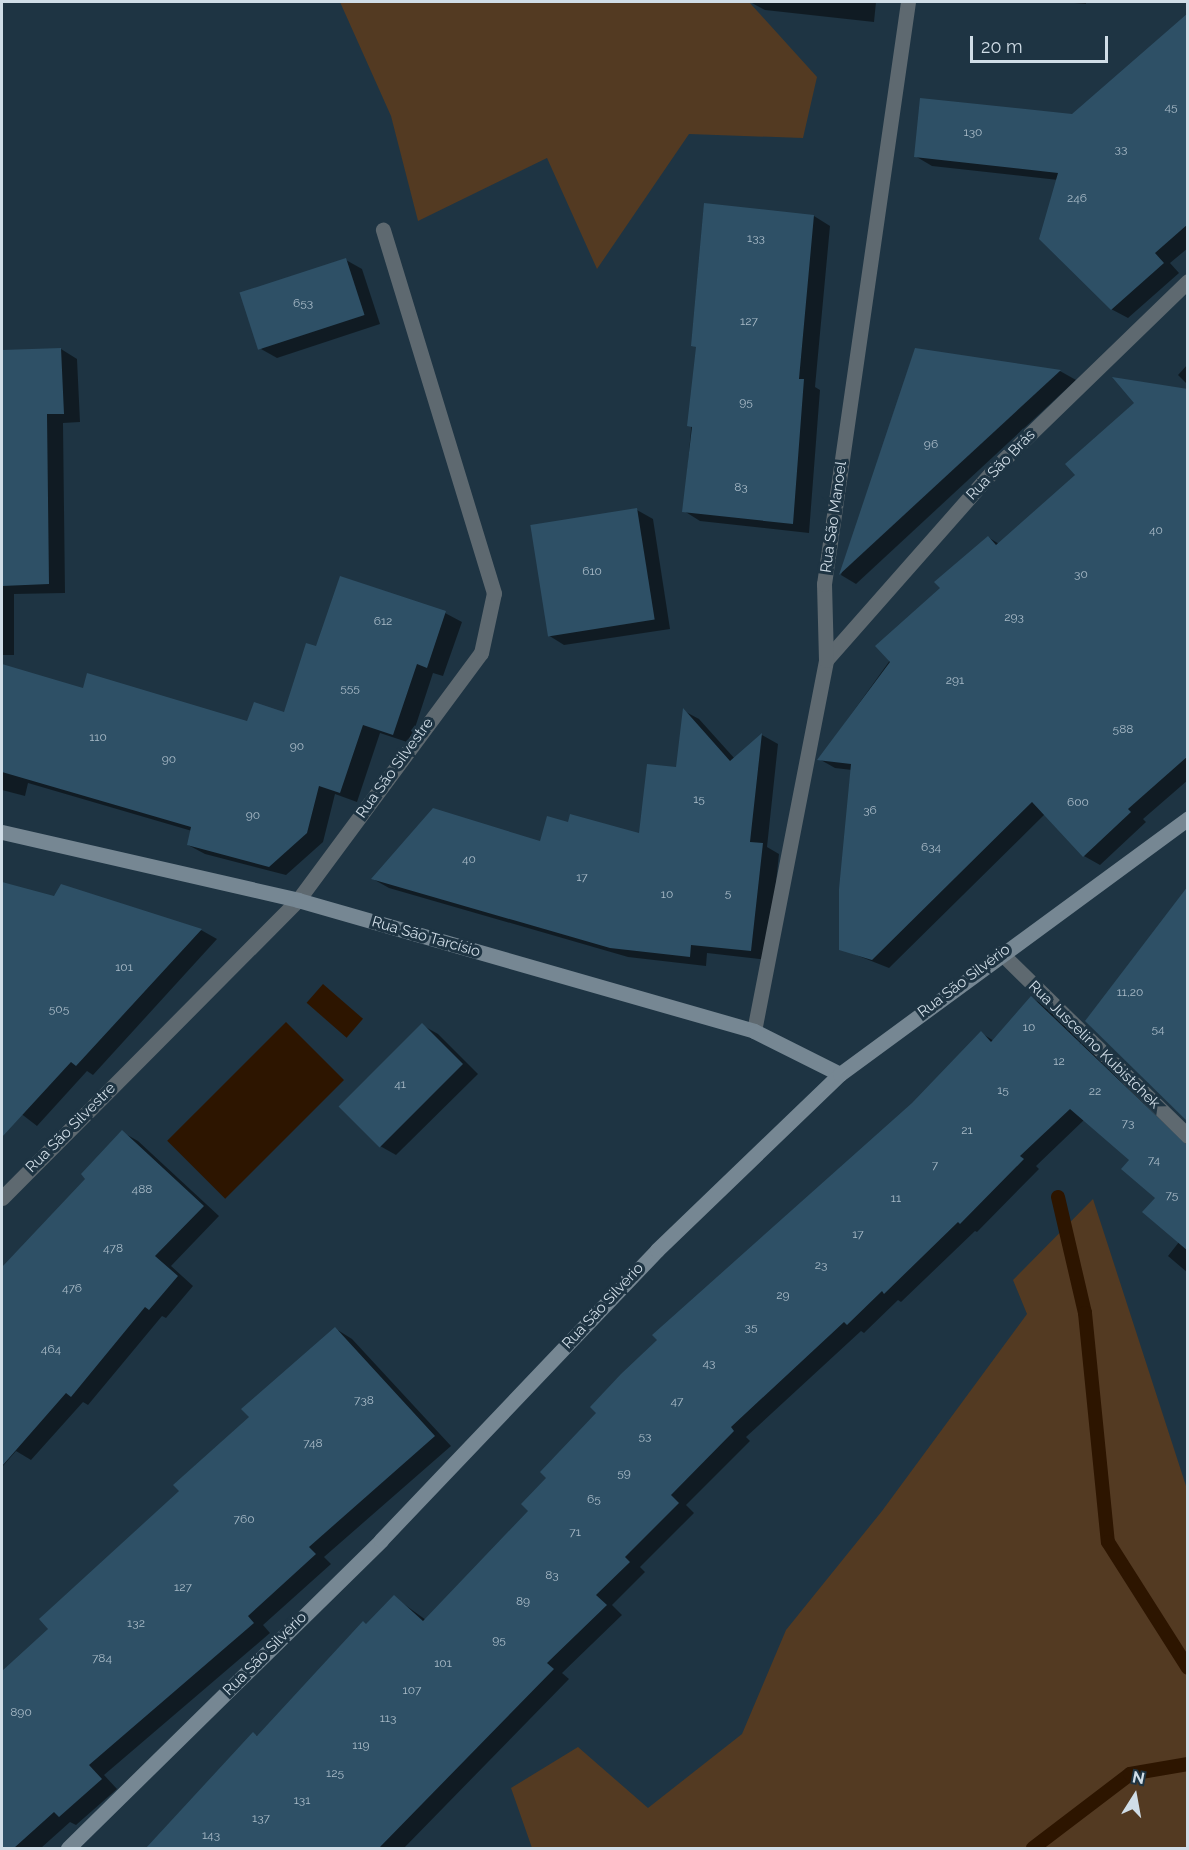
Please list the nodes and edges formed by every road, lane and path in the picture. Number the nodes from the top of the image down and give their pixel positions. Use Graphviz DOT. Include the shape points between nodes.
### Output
graph roads {
  1 [pos="908,2"];
  2 [pos="383,230"];
  3 [pos="1188,281"];
  4 [pos="826,660"];
  5 [pos="1188,818"];
  6 [pos="2,832"];
  7 [pos="298,900"];
  8 [pos="1001,953"];
  9 [pos="754,1030"];
  10 [pos="840,1074"];
  11 [pos="1188,1136"];
  12 [pos="2,1198"];
  13 [pos="68,1848"];
  1 -- 4 [label="street, Rua São Manoel" via="824,584"];
  2 -- 7 [label="street, Rua São Silvestre" via="494,593 481,653"];
  3 -- 4 [label="street, Rua São Brás" via="998,465"];
  4 -- 9 [label="street, Rua São Manoel"];
  5 -- 8 [label="street, Rua São Silvério"];
  6 -- 7 [label="street, Rua São Tarcísio"];
  7 -- 9 [label="street, Rua São Tarcísio"];
  7 -- 12 [label="street, Rua São Silvestre"];
  8 -- 10 [label="street, Rua São Silvério"];
  8 -- 11 [label="street, Rua Juscelino Kubistchek"];
  9 -- 10 [label="street, Rua São Tarcísio"];
  10 -- 13 [label="street, Rua São Silvério" via="657,1250 381,1540"];
}
